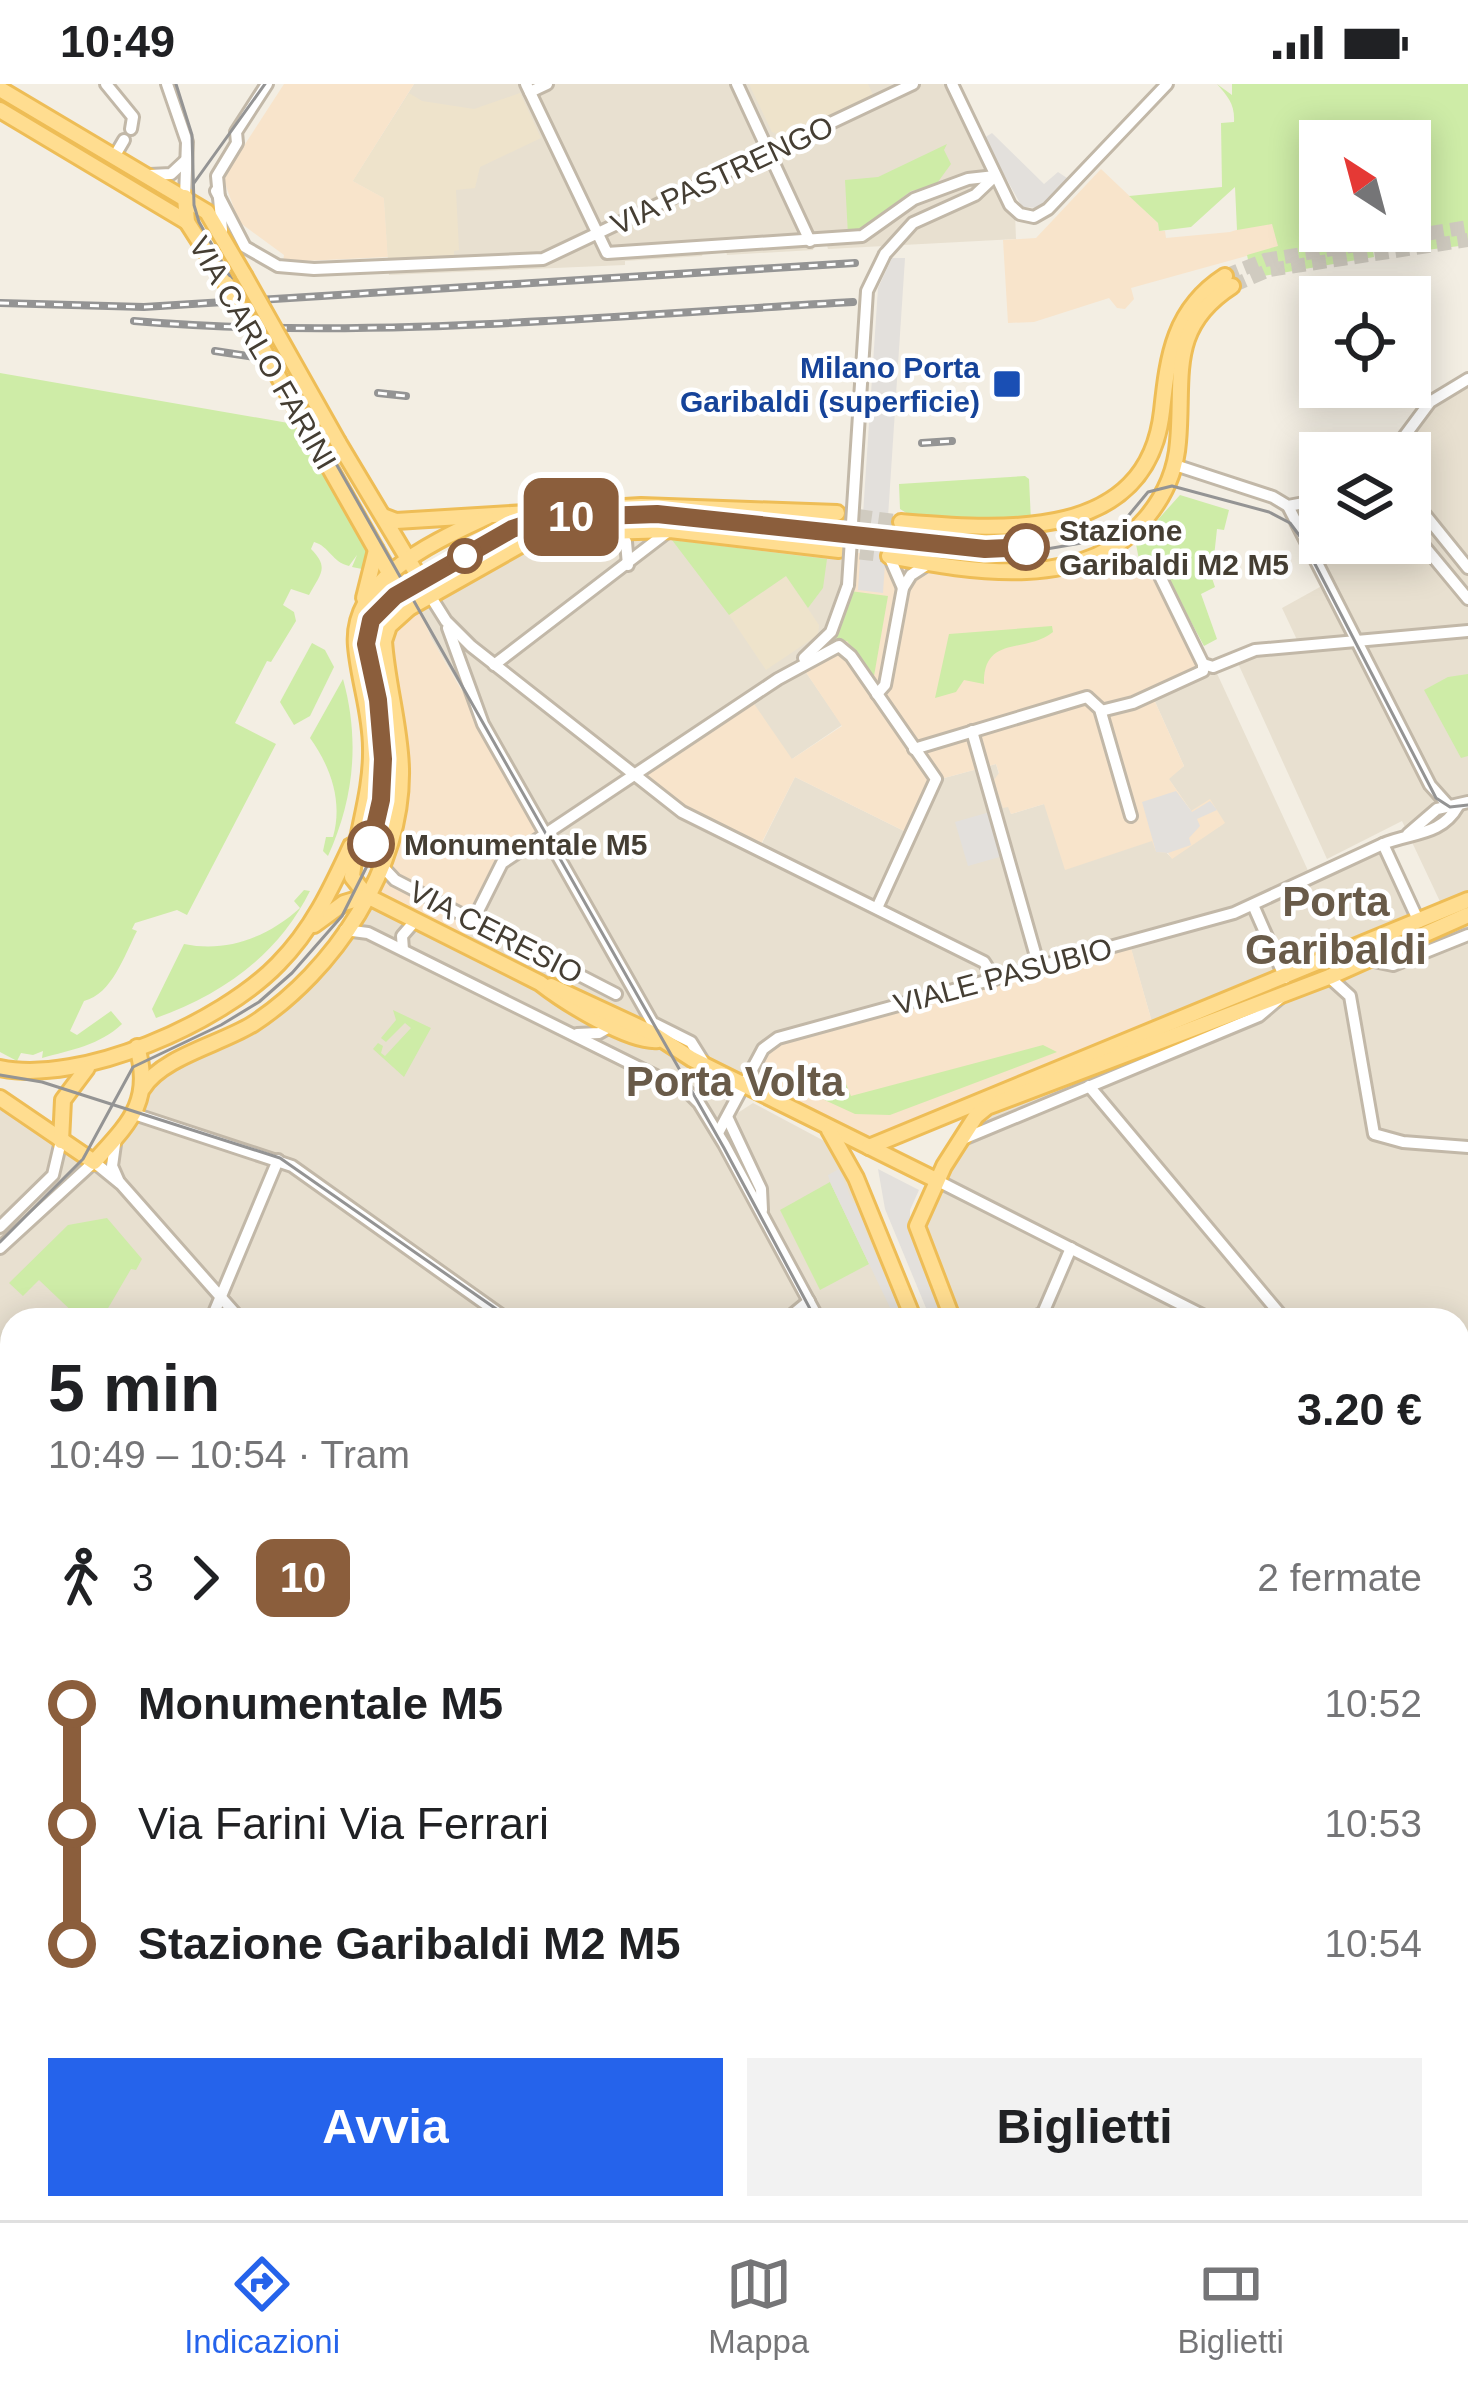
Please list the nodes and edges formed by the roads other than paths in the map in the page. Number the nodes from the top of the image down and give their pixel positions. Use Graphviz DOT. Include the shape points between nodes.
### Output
graph roads {
  1 [pos="106,84"];
  2 [pos="167,84"];
  3 [pos="268,84"];
  4 [pos="547,84"];
  5 [pos="737,84"];
  6 [pos="913,84"];
  7 [pos="952,84"];
  8 [pos="1167,84"];
  9 [pos="528,88"];
  10 [pos="0,89"];
  11 [pos="0,110"];
  12 [pos="188,152"];
  13 [pos="771,152"];
  14 [pos="115,157"];
  15 [pos="141,172"];
  16 [pos="995,176"];
  17 [pos="131,189"];
  18 [pos="216,191"];
  19 [pos="190,201"];
  20 [pos="187,222"];
  21 [pos="596,234"];
  22 [pos="222,239"];
  23 [pos="810,241"];
  24 [pos="1468,379"];
  25 [pos="1407,432"];
  26 [pos="1155,447"];
  27 [pos="1174,465"];
  28 [pos="1299,504"];
  29 [pos="1288,506"];
  30 [pos="837,513"];
  31 [pos="383,516"];
  32 [pos="487,517"];
  33 [pos="901,522"];
  34 [pos="1431,522"];
  35 [pos="670,530"];
  36 [pos="619,531"];
  37 [pos="375,545"];
  38 [pos="839,550"];
  39 [pos="1431,554"];
  40 [pos="889,556"];
  41 [pos="409,560"];
  42 [pos="928,564"];
  43 [pos="1074,564"];
  44 [pos="628,565"];
  45 [pos="1468,568"];
  46 [pos="390,573"];
  47 [pos="903,588"];
  48 [pos="429,594"];
  49 [pos="1468,599"];
  50 [pos="363,606"];
  51 [pos="409,608"];
  52 [pos="446,621"];
  53 [pos="1468,631"];
  54 [pos="1357,640"];
  55 [pos="1203,664"];
  56 [pos="494,665"];
  57 [pos="778,679"];
  58 [pos="877,694"];
  59 [pos="1101,712"];
  60 [pos="399,731"];
  61 [pos="972,731"];
  62 [pos="371,738"];
  63 [pos="914,749"];
  64 [pos="400,764"];
  65 [pos="371,767"];
  66 [pos="634,775"];
  67 [pos="1458,804"];
  68 [pos="1131,817"];
  69 [pos="363,820"];
  70 [pos="546,834"];
  71 [pos="1383,844"];
  72 [pos="381,865"];
  73 [pos="367,896"];
  74 [pos="1468,900"];
  75 [pos="1253,905"];
  76 [pos="877,908"];
  77 [pos="1468,915"];
  78 [pos="1446,918"];
  79 [pos="415,921"];
  80 [pos="473,921"];
  81 [pos="1419,922"];
  82 [pos="345,930"];
  83 [pos="306,933"];
  84 [pos="1468,934"];
  85 [pos="404,950"];
  86 [pos="1366,960"];
  87 [pos="1039,967"];
  88 [pos="1329,976"];
  89 [pos="995,979"];
  90 [pos="631,984"];
  91 [pos="1286,985"];
  92 [pos="616,994"];
  93 [pos="604,1015"];
  94 [pos="652,1022"];
  95 [pos="583,1037"];
  96 [pos="661,1042"];
  97 [pos="137,1047"];
  98 [pos="91,1065"];
  99 [pos="706,1066"];
  100 [pos="0,1068"];
  101 [pos="745,1085"];
  102 [pos="1089,1086"];
  103 [pos="142,1088"];
  104 [pos="0,1098"];
  105 [pos="134,1114"];
  106 [pos="728,1119"];
  107 [pos="826,1126"];
  108 [pos="718,1133"];
  109 [pos="116,1137"];
  110 [pos="961,1140"];
  111 [pos="61,1141"];
  112 [pos="869,1147"];
  113 [pos="1468,1147"];
  114 [pos="87,1158"];
  115 [pos="278,1160"];
  116 [pos="856,1178"];
  117 [pos="936,1180"];
  118 [pos="121,1184"];
  119 [pos="762,1216"];
  120 [pos="0,1228"];
  121 [pos="0,1248"];
  122 [pos="1071,1248"];
  123 [pos="220,1297"];
  124 [pos="809,1301"];
  125 [pos="216,1308"];
  126 [pos="230,1308"];
  127 [pos="491,1308"];
  128 [pos="801,1308"];
  129 [pos="813,1308"];
  130 [pos="909,1308"];
  131 [pos="948,1308"];
  132 [pos="1048,1308"];
  133 [pos="1188,1308"];
  134 [pos="1276,1308"];
  1 -- 14 [label="street" via="133,117"];
  2 -- 12 [label="street, VIA CARLO FARINI"];
  3 -- 18 [label="street" via="236,132"];
  4 -- 9 [label="street"];
  5 -- 13 [label="street"];
  6 -- 13 [label="street, VIA PASTRENGO"];
  7 -- 16 [label="street"];
  8 -- 16 [label="street" via="1039,216 1015,211"];
  9 -- 21 [label="street"];
  10 -- 14 [label="main road"];
  11 -- 17 [label="main road"];
  12 -- 15 [label="street" via="171,174"];
  12 -- 19 [label="street, VIA CARLO FARINI"];
  13 -- 21 [label="street, VIA PASTRENGO"];
  13 -- 23 [label="street"];
  14 -- 15 [label="main road"];
  15 -- 17 [label="main road"];
  15 -- 19 [label="main road"];
  16 -- 23 [label="street" via="939,188 862,236"];
  16 -- 57 [label="street, bridge" via="975,195 913,223 867,291 848,585 831,632"];
  17 -- 20 [label="main road"];
  18 -- 21 [label="street, VIA PASTRENGO" via="245,247 292,268 543,259"];
  18 -- 22 [label="street, VIA CARLO FARINI"];
  19 -- 20 [label="main road, VIA CARLO FARINI"];
  19 -- 22 [label="main road, VIA CARLO FARINI"];
  20 -- 37 [label="main road, VIA CARLO FARINI, bridge"];
  21 -- 23 [label="street" via="607,253"];
  22 -- 31 [label="main road, VIA CARLO FARINI, bridge"];
  24 -- 25 [label="street" via="1425,407"];
  26 -- 27 [label="main road"];
  26 -- 27 [label="main road" via="1175,333 1192,304 1228,281 1183,348"];
  26 -- 33 [label="main road" via="1121,492 1068,518 1009,528"];
  27 -- 29 [label="street"];
  27 -- 43 [label="main road" via="1138,527 1112,549"];
  28 -- 29 [label="street"];
  29 -- 54 [label="street"];
  30 -- 32 [label="main road" via="641,506"];
  31 -- 32 [label="main road"];
  31 -- 41 [label="main road, VIA CARLO FARINI"];
  32 -- 41 [label="main road"];
  34 -- 45 [label="street"];
  35 -- 36 [label="main road"];
  35 -- 38 [label="main road"];
  35 -- 44 [label="street"];
  36 -- 44 [label="street"];
  36 -- 48 [label="main road" via="536,536"];
  37 -- 46 [label="main road, VIA CARLO FARINI"];
  37 -- 50 [label="main road"];
  39 -- 49 [label="street"];
  40 -- 42 [label="main road"];
  40 -- 47 [label="street"];
  41 -- 46 [label="main road"];
  41 -- 48 [label="main road, VIA CARLO FARINI"];
  42 -- 43 [label="main road" via="1010,571"];
  42 -- 47 [label="street"];
  43 -- 55 [label="street" via="1150,564"];
  44 -- 56 [label="street"];
  46 -- 50 [label="main road"];
  46 -- 51 [label="main road, VIA CARLO FARINI"];
  47 -- 58 [label="street"];
  48 -- 51 [label="main road"];
  48 -- 52 [label="street, VIA CARLO FARINI"];
  50 -- 62 [label="main road" via="356,647"];
  51 -- 60 [label="main road" via="385,637"];
  52 -- 56 [label="street, VIA CARLO FARINI"];
  52 -- 70 [label="street, VIA CARLO FARINI" via="483,724"];
  53 -- 54 [label="street"];
  54 -- 55 [label="street"];
  54 -- 67 [label="street" via="1430,785"];
  55 -- 59 [label="street" via="1133,704"];
  56 -- 66 [label="street, VIA CARLO FARINI"];
  57 -- 58 [label="street" via="843,647"];
  57 -- 66 [label="street"];
  58 -- 63 [label="street"];
  59 -- 61 [label="street" via="1082,696"];
  59 -- 68 [label="street"];
  60 -- 62 [label="main road" via="387,743"];
  60 -- 64 [label="main road"];
  61 -- 63 [label="street"];
  61 -- 87 [label="street"];
  62 -- 65 [label="main road"];
  63 -- 76 [label="street" via="936,779"];
  64 -- 65 [label="main road" via="388,758"];
  64 -- 72 [label="main road" via="397,816"];
  65 -- 69 [label="main road"];
  66 -- 70 [label="street"];
  66 -- 76 [label="street, VIA CARLO FARINI" via="682,812"];
  67 -- 71 [label="street, VIALE PASUBIO"];
  69 -- 73 [label="main road" via="352,877"];
  69 -- 83 [label="main road"];
  70 -- 80 [label="street" via="502,863"];
  70 -- 90 [label="street, VIA CARLO FARINI"];
  71 -- 75 [label="street, VIALE PASUBIO"];
  71 -- 81 [label="street"];
  72 -- 73 [label="main road"];
  72 -- 80 [label="street, VIA CERESIO"];
  73 -- 79 [label="main road, VIA CERESIO"];
  73 -- 82 [label="main road"];
  73 -- 83 [label="main road"];
  74 -- 78 [label="main road"];
  75 -- 87 [label="street, VIALE PASUBIO"];
  75 -- 91 [label="street"];
  76 -- 89 [label="street, VIA CARLO FARINI" via="984,962"];
  77 -- 78 [label="main road"];
  78 -- 81 [label="main road"];
  78 -- 86 [label="main road"];
  79 -- 85 [label="street, VIA CERESIO" via="402,936"];
  79 -- 93 [label="main road, VIA CERESIO"];
  80 -- 92 [label="street, VIA CERESIO"];
  81 -- 91 [label="main road"];
  82 -- 85 [label="street, VIA CERESIO"];
  82 -- 103 [label="main road" via="267,1013 165,1066"];
  83 -- 97 [label="main road" via="236,998"];
  84 -- 86 [label="street" via="1393,965"];
  85 -- 95 [label="street, VIA CERESIO"];
  86 -- 88 [label="main road"];
  87 -- 89 [label="street, VIALE PASUBIO"];
  88 -- 91 [label="main road"];
  88 -- 113 [label="street" via="1350,996 1372,1132"];
  89 -- 101 [label="street, VIALE PASUBIO" via="778,1038"];
  90 -- 92 [label="street, VIA CERESIO"];
  90 -- 94 [label="street, VIA CARLO FARINI"];
  91 -- 102 [label="street" via="1258,1016"];
  91 -- 110 [label="main road" via="987,1107"];
  91 -- 112 [label="main road"];
  92 -- 93 [label="street, VIA CERESIO"];
  93 -- 95 [label="street, VIA CERESIO"];
  93 -- 96 [label="main road"];
  94 -- 96 [label="street, VIA CARLO FARINI"];
  94 -- 99 [label="street" via="692,1042"];
  95 -- 108 [label="street" via="688,1092"];
  96 -- 99 [label="main road"];
  97 -- 98 [label="main road"];
  97 -- 103 [label="main road"];
  98 -- 100 [label="main road"];
  98 -- 111 [label="main road" via="63,1100"];
  99 -- 101 [label="main road"];
  101 -- 106 [label="street"];
  101 -- 107 [label="main road"];
  102 -- 110 [label="street"];
  102 -- 134 [label="street"];
  103 -- 105 [label="main road"];
  104 -- 111 [label="main road"];
  105 -- 109 [label="main road"];
  105 -- 115 [label="street"];
  106 -- 108 [label="street"];
  106 -- 119 [label="street" via="761,1190"];
  107 -- 112 [label="main road"];
  107 -- 116 [label="main road"];
  108 -- 119 [label="street"];
  109 -- 114 [label="main road"];
  109 -- 118 [label="street" via="112,1166"];
  110 -- 117 [label="main road"];
  111 -- 114 [label="main road"];
  111 -- 120 [label="street" via="53,1175"];
  112 -- 116 [label="main road"];
  112 -- 117 [label="main road"];
  114 -- 118 [label="street"];
  114 -- 121 [label="street" via="69,1188"];
  115 -- 123 [label="street"];
  115 -- 127 [label="street"];
  116 -- 130 [label="main road"];
  117 -- 122 [label="street"];
  117 -- 131 [label="main road" via="917,1226"];
  118 -- 123 [label="street"];
  119 -- 124 [label="street"];
  122 -- 132 [label="street"];
  122 -- 133 [label="street"];
  123 -- 125 [label="street"];
  123 -- 126 [label="street"];
  124 -- 128 [label="street"];
  124 -- 129 [label="street"];
}
